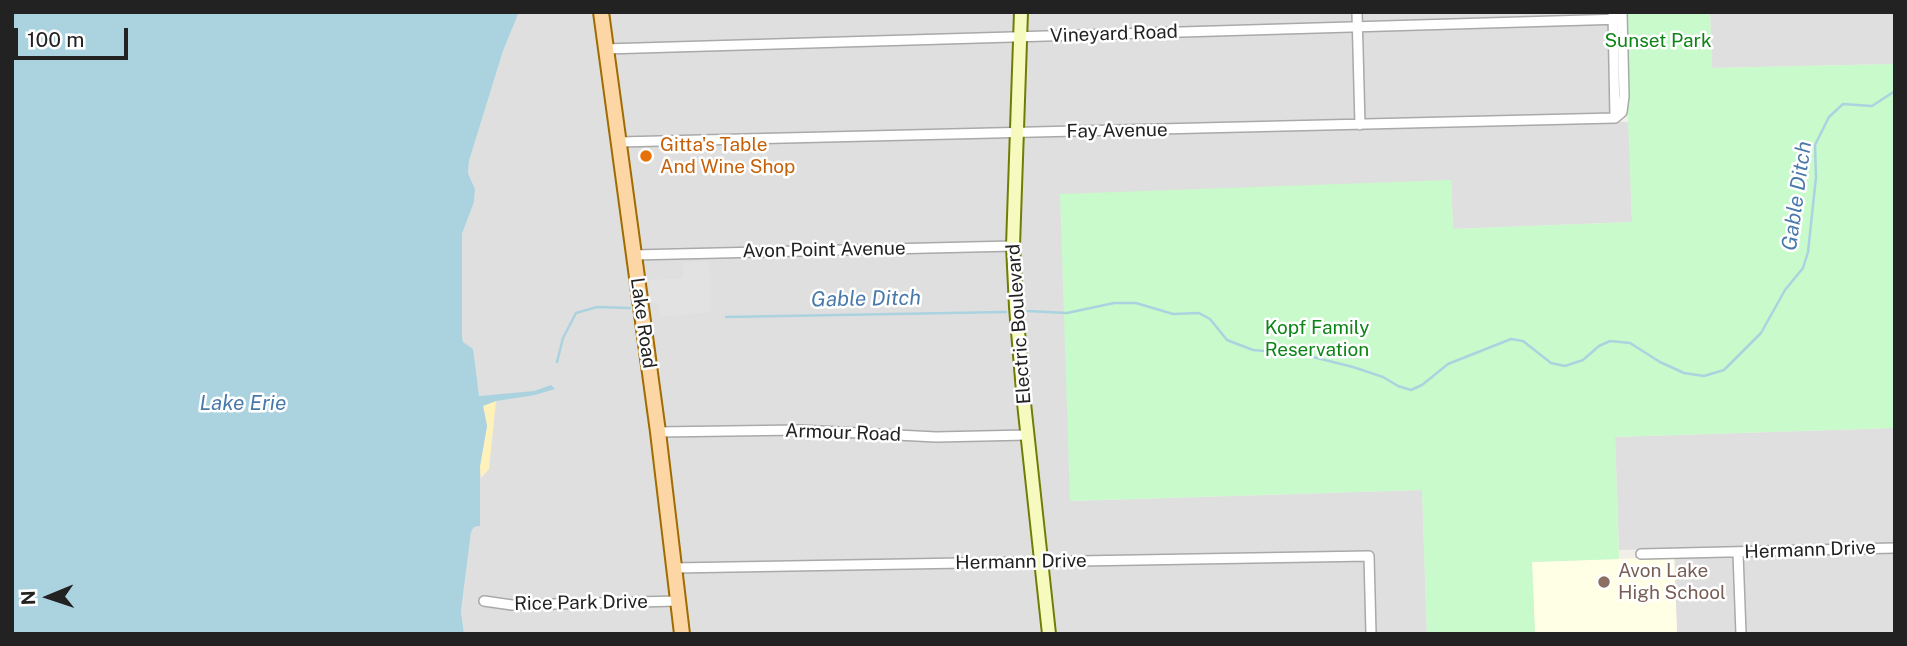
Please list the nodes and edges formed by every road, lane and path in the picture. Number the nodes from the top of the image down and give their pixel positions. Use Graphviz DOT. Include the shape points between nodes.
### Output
graph roads {
  1 [pos="601,12"];
  2 [pos="1021,12"];
  3 [pos="1357,12"];
  4 [pos="1617,16"];
  5 [pos="1358,27"];
  6 [pos="1020,37"];
  7 [pos="605,49"];
  8 [pos="1360,125"];
  9 [pos="1016,132"];
  10 [pos="619,142"];
  11 [pos="1013,246"];
  12 [pos="634,255"];
  13 [pos="658,432"];
  14 [pos="1027,435"];
  15 [pos="1895,548"];
  16 [pos="1738,552"];
  17 [pos="1641,554"];
  18 [pos="1041,562"];
  19 [pos="674,568"];
  20 [pos="484,601"];
  21 [pos="678,601"];
  22 [pos="682,634"];
  23 [pos="1049,634"];
  24 [pos="1371,634"];
  25 [pos="1741,634"];
  1 -- 7 [label="main road, Lake Road"];
  2 -- 6 [label="street, Electric Boulevard"];
  3 -- 5 [label="street"];
  4 -- 5 [label="street, Vineyard Road"];
  4 -- 8 [label="street, Fay Avenue" via="1624,96 1622,112 1615,118"];
  5 -- 6 [label="street, Vineyard Road"];
  5 -- 8 [label="street"];
  6 -- 7 [label="street, Vineyard Road"];
  6 -- 9 [label="street, Electric Boulevard"];
  7 -- 10 [label="main road, Lake Road"];
  8 -- 9 [label="street, Fay Avenue"];
  9 -- 10 [label="street, Fay Avenue"];
  9 -- 11 [label="street, Electric Boulevard"];
  10 -- 12 [label="main road, Lake Road"];
  11 -- 12 [label="street, Avon Point Avenue"];
  11 -- 14 [label="street, Electric Boulevard"];
  12 -- 13 [label="main road, Lake Road"];
  13 -- 14 [label="street, Armour Road"];
  13 -- 19 [label="main road, Lake Road"];
  14 -- 18 [label="street, Electric Boulevard"];
  15 -- 16 [label="street, Hermann Drive"];
  16 -- 17 [label="street, Hermann Drive"];
  16 -- 25 [label="street"];
  18 -- 19 [label="street, Hermann Drive"];
  18 -- 23 [label="street, Electric Boulevard"];
  18 -- 24 [label="street, Hermann Drive" via="1369,556"];
  19 -- 21 [label="main road, Lake Road"];
  20 -- 21 [label="street, Rice Park Drive" via="512,605"];
  21 -- 22 [label="main road, Lake Road"];
}
